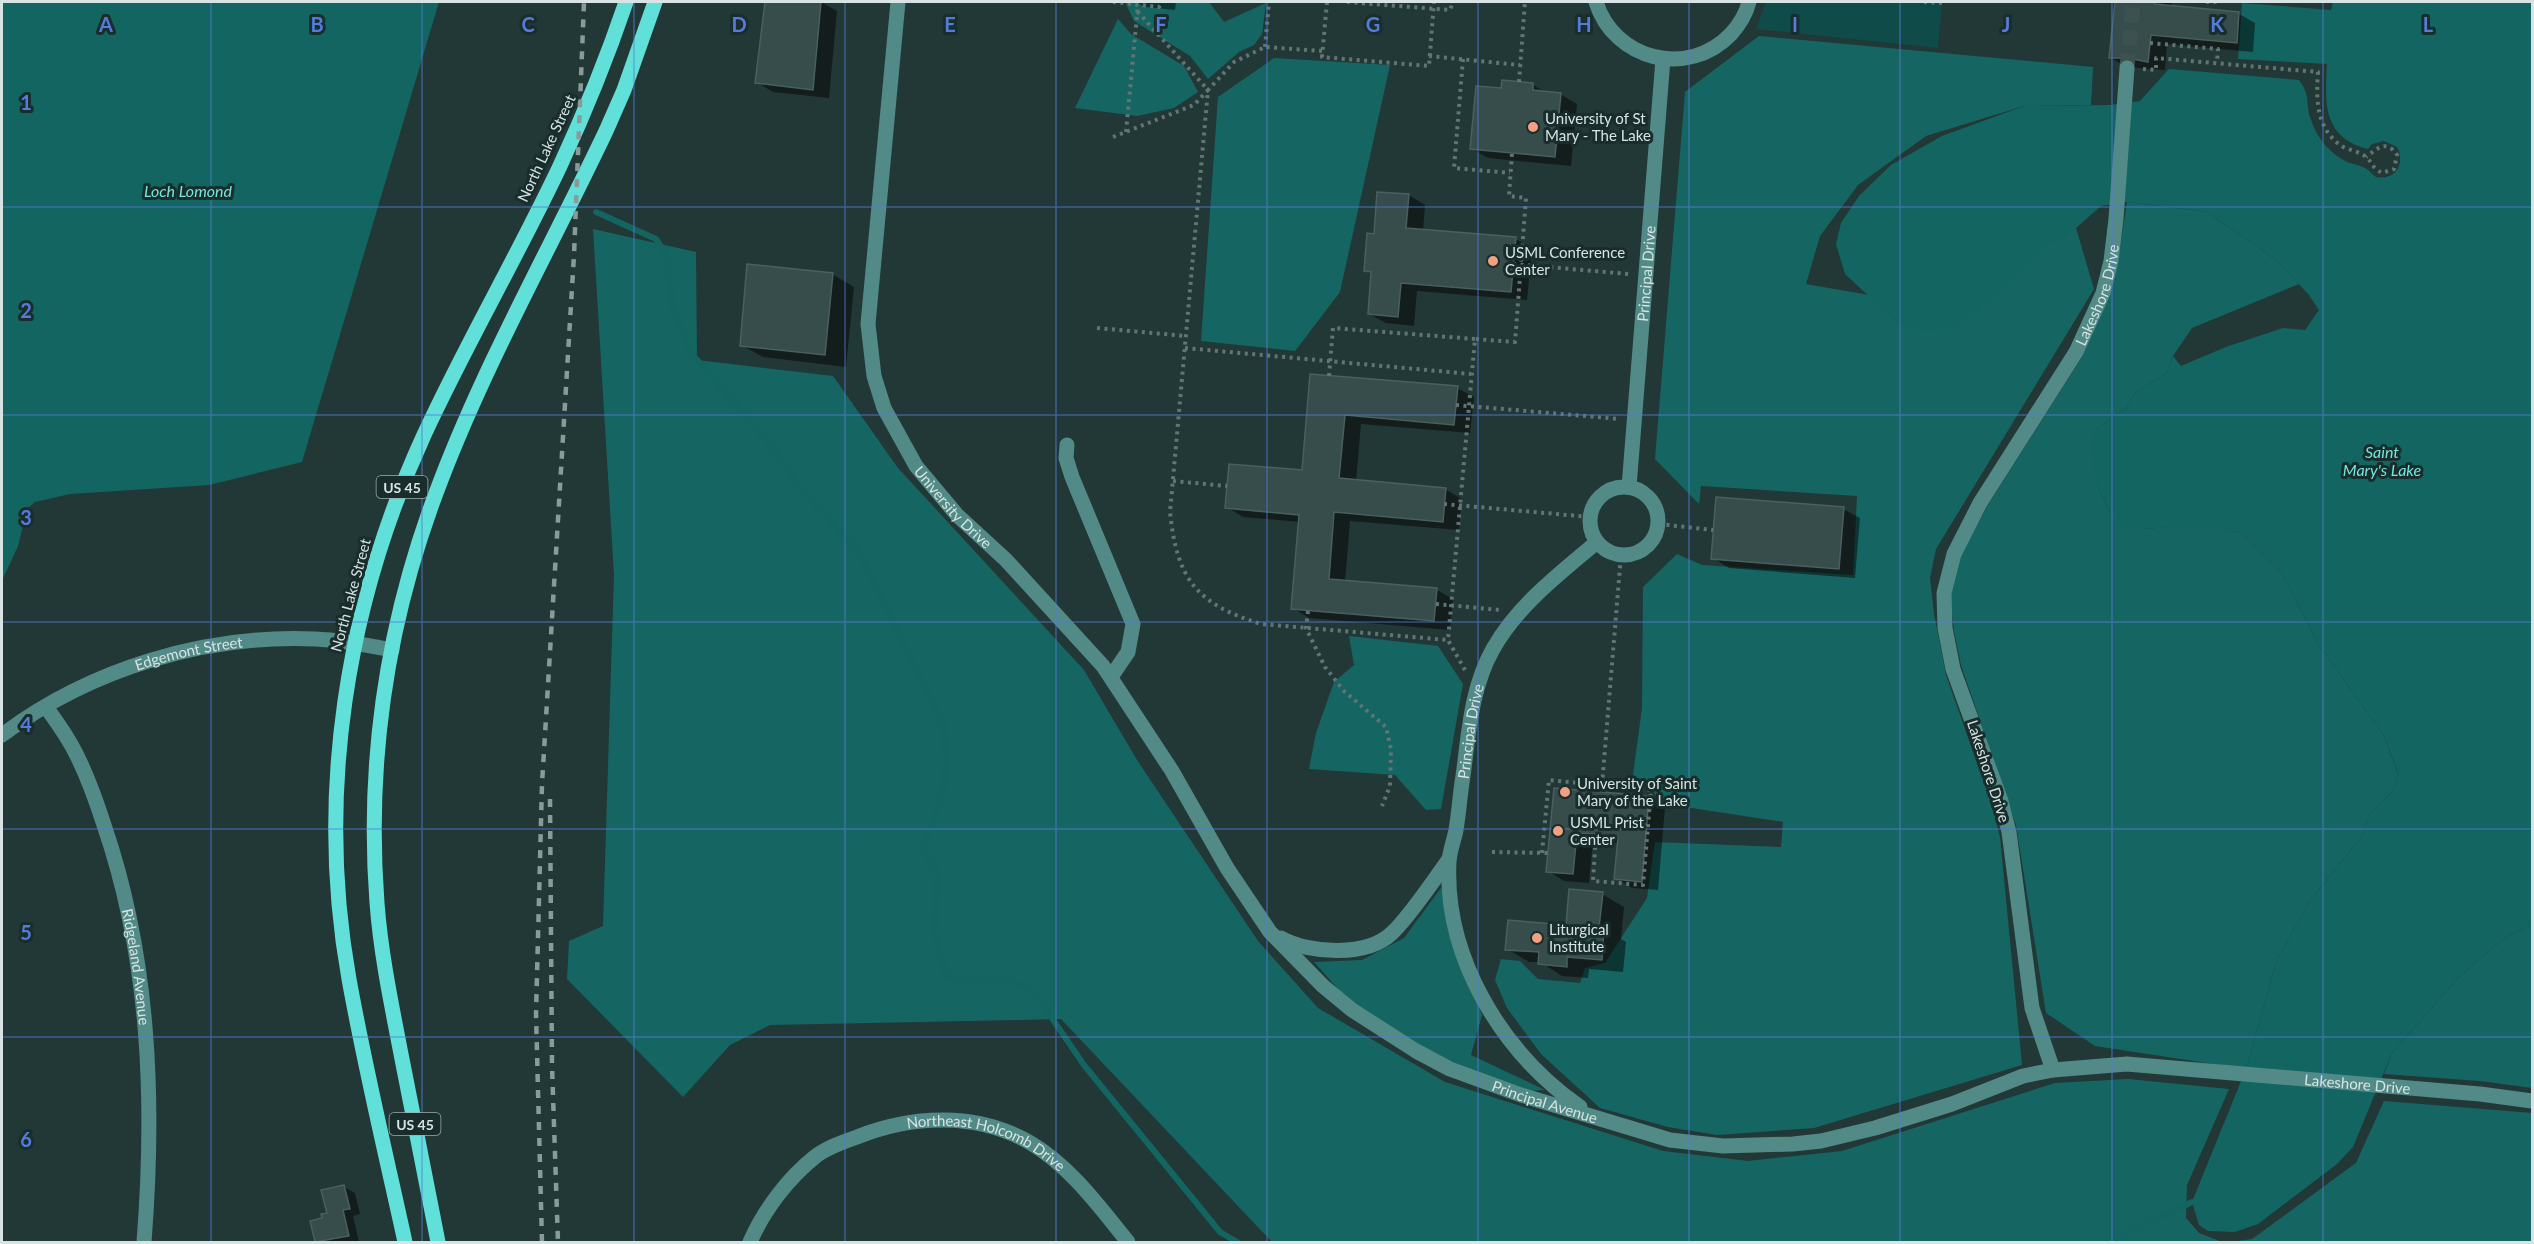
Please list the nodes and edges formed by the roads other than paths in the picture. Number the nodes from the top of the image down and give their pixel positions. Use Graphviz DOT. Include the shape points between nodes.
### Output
graph roads {
  1 [pos="626,2"];
  2 [pos="655,2"];
  3 [pos="898,2"];
  4 [pos="1596,2"];
  5 [pos="1749,2"];
  6 [pos="1663,59"];
  7 [pos="2127,68"];
  8 [pos="1067,445"];
  9 [pos="1629,487"];
  10 [pos="1597,542"];
  11 [pos="354,643"];
  12 [pos="392,650"];
  13 [pos="1111,677"];
  14 [pos="46,707"];
  15 [pos="2,735"];
  16 [pos="1449,859"];
  17 [pos="1270,932"];
  18 [pos="2053,1070"];
  19 [pos="2532,1101"];
  20 [pos="1592,1116"];
  21 [pos="144,1242"];
  22 [pos="405,1242"];
  23 [pos="438,1242"];
  24 [pos="750,1242"];
  25 [pos="1128,1242"];
  1 -- 11 [label="main road, North Lake Street / US 45" via="593,92 559,168 410,469 378,553"];
  2 -- 12 [label="main road, US 45" via="606,131 475,398 445,469 416,551"];
  3 -- 13 [label="street, University Drive" via="869,312 869,344 884,408 916,466 957,515 1006,560"];
  4 -- 6 [label="street" via="1610,30 1625,45"];
  5 -- 6 [label="street" via="1737,27 1723,42 1684,59"];
  6 -- 9 [label="street, Principal Drive"];
  7 -- 18 [label="street, Lakeshore Drive" via="2116,219 2103,293 2076,352 1980,503 1954,554 1944,593 1945,628 1953,669 2009,832 2032,1008"];
  8 -- 13 [label="street" via="1071,477 1133,624 1128,652"];
  9 -- 10 [label="street" via="1606,492 1598,499 1590,517 1591,532"];
  9 -- 10 [label="street" via="1649,496 1655,506 1659,524 1654,538 1638,553 1622,555 1605,550"];
  10 -- 16 [label="street, Principal Drive" via="1545,585 1493,650 1476,689"];
  11 -- 12 [label="street, Edgemont Street"];
  11 -- 14 [label="street, Edgemont Street" via="276,639 174,653 114,673"];
  11 -- 22 [label="main road, North Lake Street / US 45" via="341,718 336,795 340,900 348,977"];
  12 -- 23 [label="main road, US 45" via="375,768 377,905 385,972"];
  13 -- 17 [label="street, University Drive"];
  14 -- 15 [label="street, Edgemont Street"];
  14 -- 21 [label="street, Ridgeland Avenue" via="70,742 97,803 130,918 143,996 148,1066"];
  16 -- 17 [label="street" via="1391,934 1376,942 1343,951 1309,949"];
  16 -- 20 [label="street, Principal Avenue" via="1458,937 1480,995 1528,1061"];
  17 -- 20 [label="street, Principal Avenue" via="1352,1010 1416,1052 1485,1083"];
  18 -- 19 [label="street, Lakeshore Drive" via="2127,1064"];
  18 -- 20 [label="street" via="2023,1076 1875,1128 1793,1144 1723,1146 1670,1140"];
  24 -- 25 [label="street, Northeast Holcomb Drive" via="784,1188 816,1156 877,1129 910,1121 945,1119 976,1123 1030,1143 1062,1166"];
}
